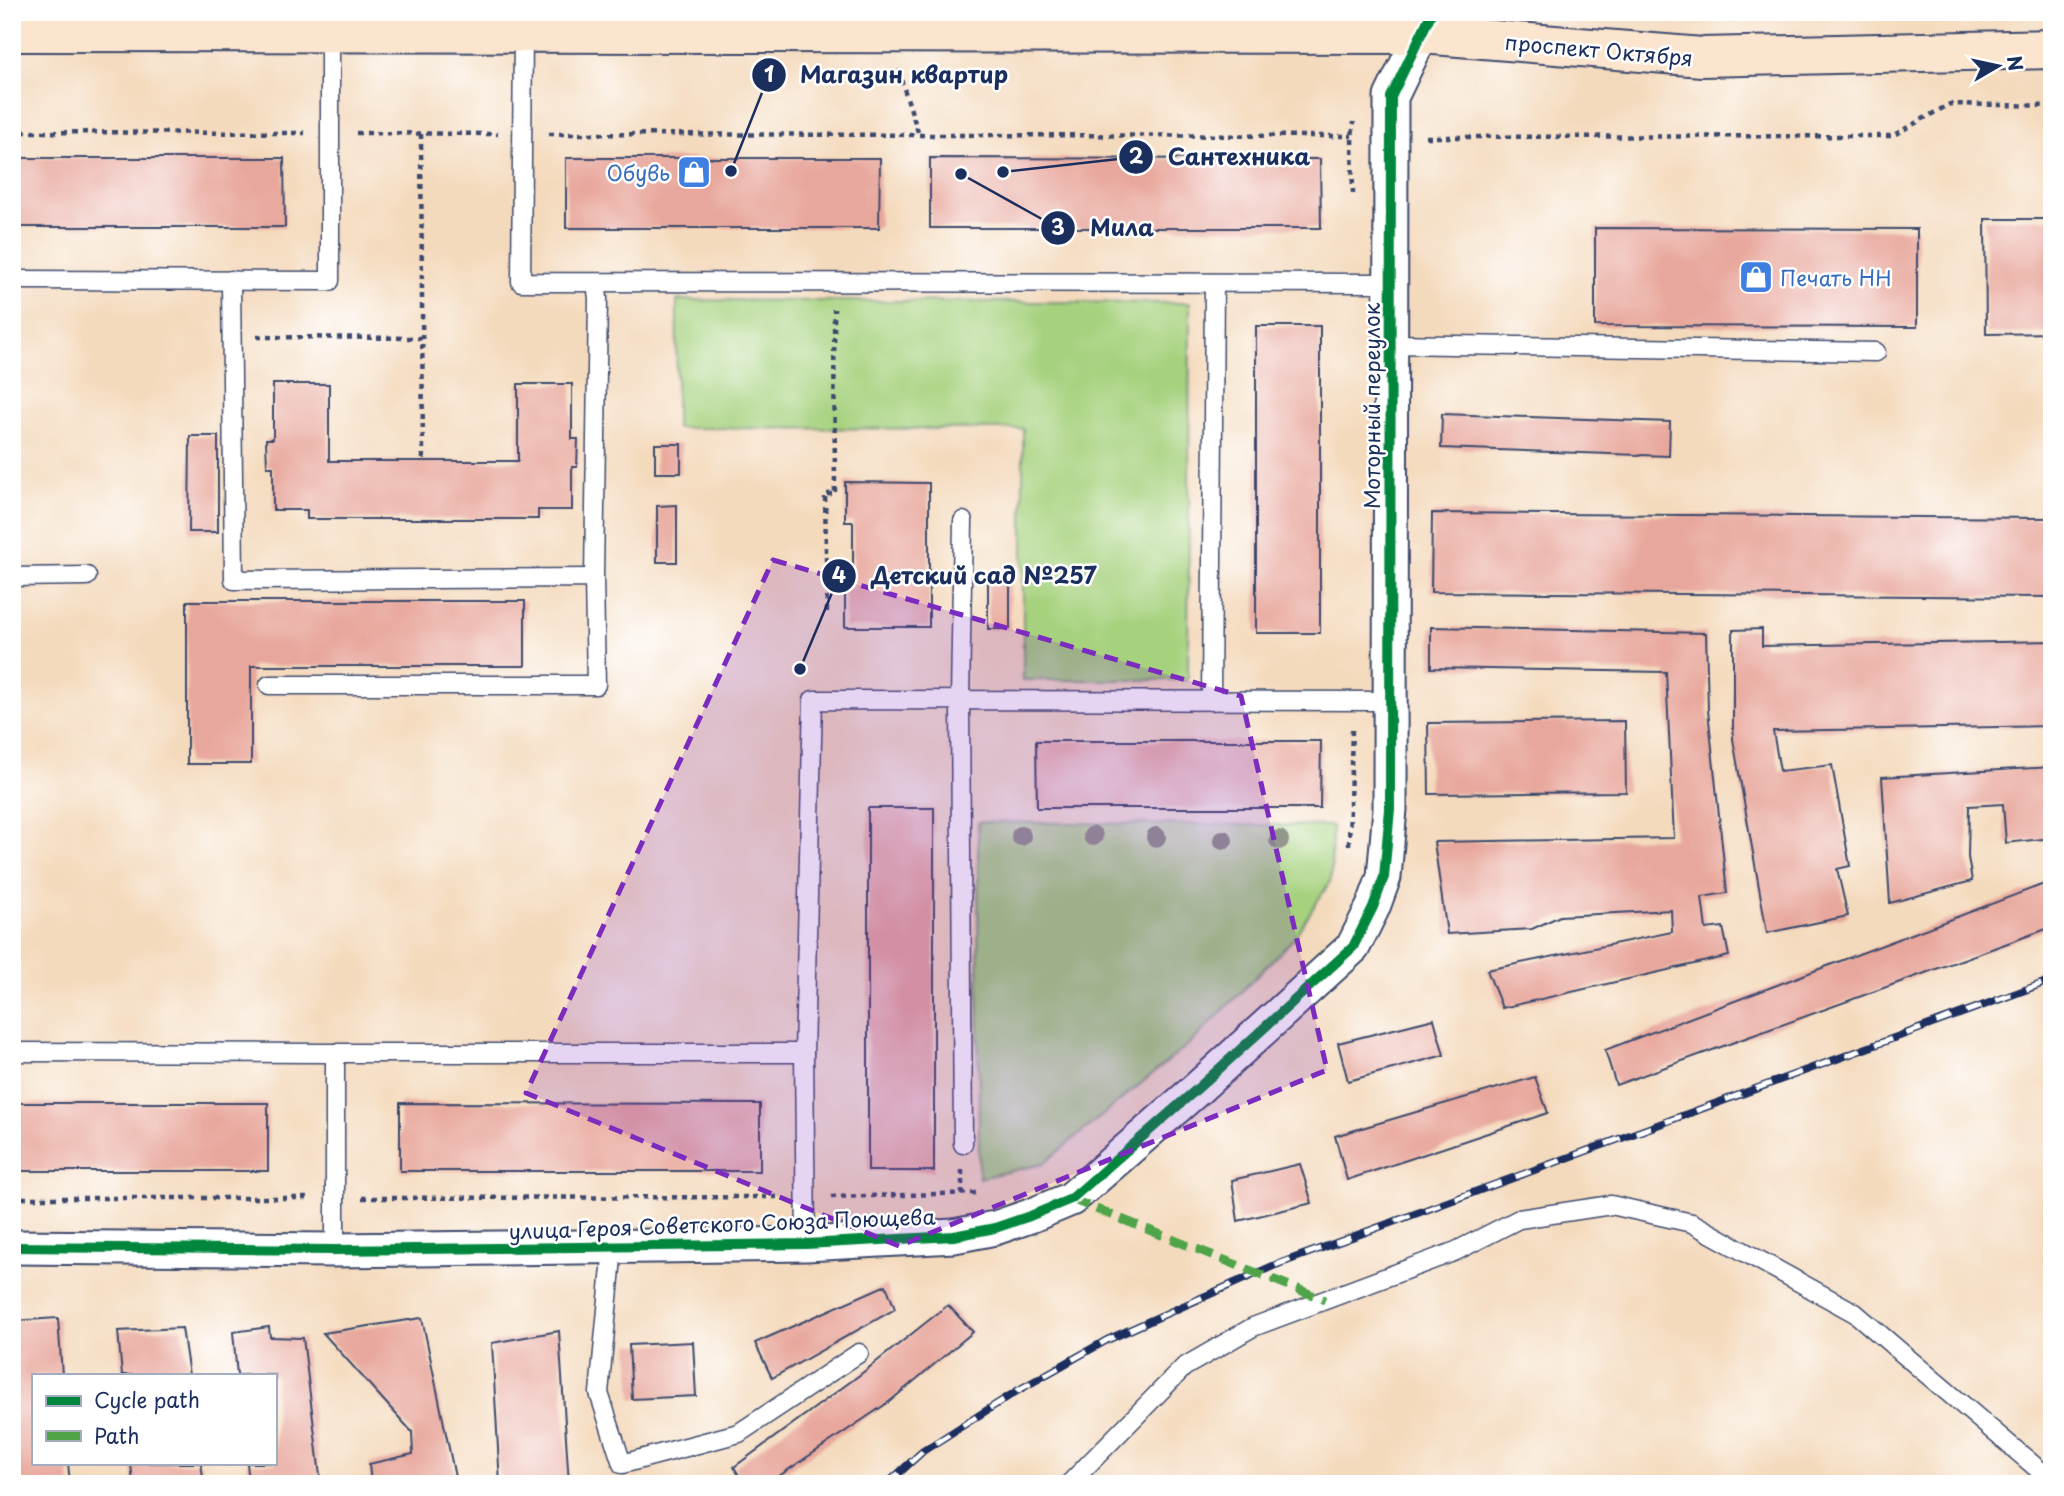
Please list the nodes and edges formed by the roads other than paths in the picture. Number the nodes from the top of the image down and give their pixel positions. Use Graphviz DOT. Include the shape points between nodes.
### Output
graph roads {
  1 [pos="117,22"];
  2 [pos="725,23"];
  3 [pos="1427,23"];
  4 [pos="12,32"];
  5 [pos="330,33"];
  6 [pos="523,33"];
  7 [pos="2052,50"];
  8 [pos="12,280"];
  9 [pos="230,280"];
  10 [pos="596,283"];
  11 [pos="1214,283"];
  12 [pos="1390,283"];
  13 [pos="1390,344"];
  14 [pos="1876,352"];
  15 [pos="963,521"];
  16 [pos="87,576"];
  17 [pos="12,577"];
  18 [pos="594,578"];
  19 [pos="269,685"];
  20 [pos="960,700"];
  21 [pos="1211,701"];
  22 [pos="1391,701"];
  23 [pos="1390,809"];
  24 [pos="12,1052"];
  25 [pos="804,1053"];
  26 [pos="335,1054"];
  27 [pos="962,1144"];
  28 [pos="806,1244"];
  29 [pos="12,1247"];
  30 [pos="613,1247"];
  31 [pos="335,1250"];
  32 [pos="859,1353"];
  33 [pos="2052,1481"];
  34 [pos="1069,1484"];
  1 -- 4 [label="main road, проспект Октября"];
  1 -- 5 [label="main road, проспект Октября"];
  2 -- 3 [label="main road, проспект Октября" via="886,34"];
  2 -- 6 [label="main road, проспект Октября"];
  3 -- 7 [label="main road, проспект Октября" via="1702,57"];
  3 -- 12 [label="street, Моторный переулок" via="1391,97"];
  5 -- 6 [label="main road, проспект Октября"];
  5 -- 9 [label="lane" via="330,281"];
  6 -- 10 [label="lane" via="521,282"];
  8 -- 9 [label="lane"];
  9 -- 18 [label="lane" via="234,580"];
  10 -- 11 [label="lane"];
  10 -- 18 [label="lane"];
  11 -- 12 [label="lane"];
  11 -- 21 [label="lane"];
  12 -- 13 [label="street, Моторный переулок"];
  13 -- 14 [label="lane"];
  13 -- 22 [label="street, Моторный переулок"];
  15 -- 20 [label="lane"];
  16 -- 17 [label="lane"];
  18 -- 19 [label="lane" via="596,685"];
  20 -- 21 [label="lane"];
  20 -- 25 [label="lane" via="813,700"];
  20 -- 27 [label="lane"];
  21 -- 22 [label="lane"];
  22 -- 23 [label="street, Моторный переулок"];
  23 -- 28 [label="street, улица Героя Советского Союза Поющева" via="1384,877 1353,947 1071,1199 995,1228 954,1236"];
  24 -- 26 [label="lane"];
  25 -- 26 [label="lane"];
  25 -- 28 [label="lane"];
  26 -- 31 [label="lane"];
  28 -- 30 [label="street, улица Героя Советского Союза Поющева"];
  29 -- 31 [label="street, улица Героя Советского Союза Поющева"];
  30 -- 31 [label="street, улица Героя Советского Союза Поющева"];
  30 -- 32 [label="lane" via="599,1393 622,1464 739,1433"];
  33 -- 34 [label="lane" via="1855,1312 1692,1223 1611,1205 1519,1219 1456,1251 1254,1326 1184,1367"];
}
